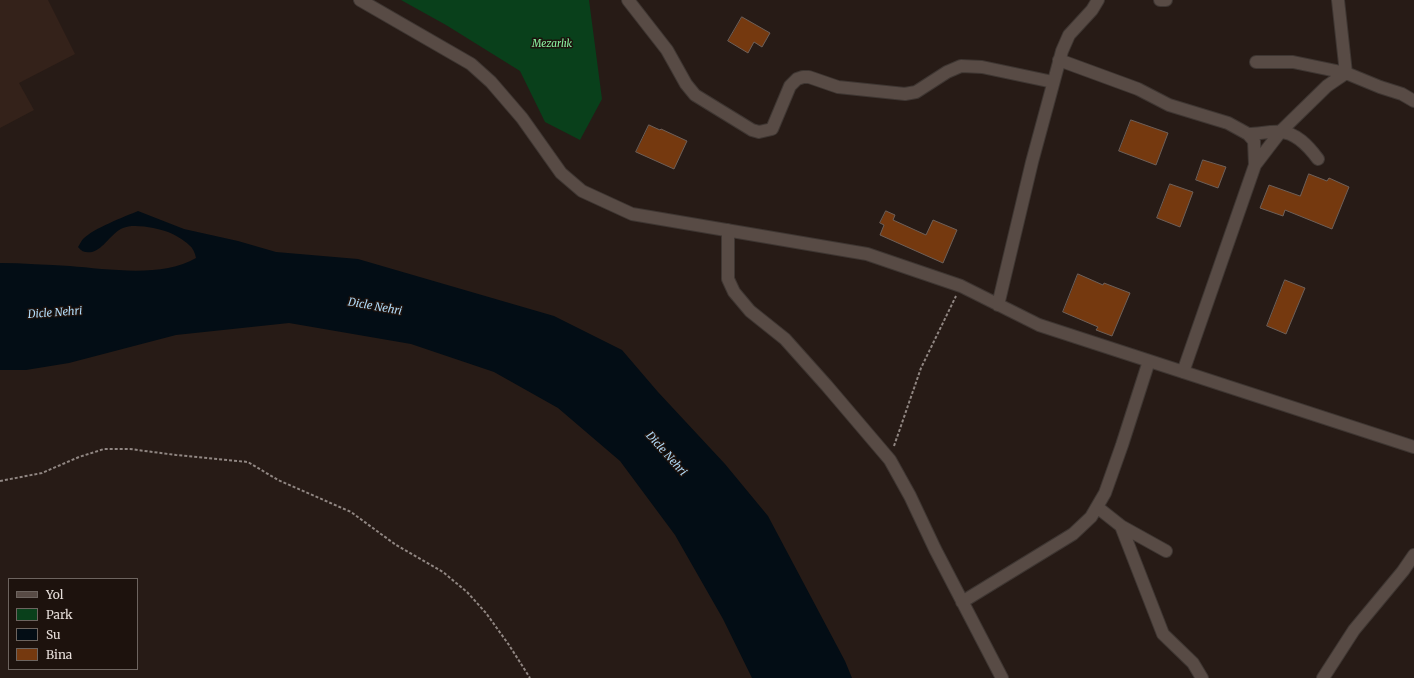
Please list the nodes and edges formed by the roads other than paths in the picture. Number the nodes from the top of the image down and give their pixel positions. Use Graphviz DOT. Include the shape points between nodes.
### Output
graph roads {
  1 [pos="360,0"];
  2 [pos="628,0"];
  3 [pos="1098,0"];
  4 [pos="1160,0"];
  5 [pos="1166,0"];
  6 [pos="1338,0"];
  7 [pos="1059,60"];
  8 [pos="1256,62"];
  9 [pos="1346,73"];
  10 [pos="1054,82"];
  11 [pos="1414,101"];
  12 [pos="1281,131"];
  13 [pos="1248,134"];
  14 [pos="1318,159"];
  15 [pos="1255,165"];
  16 [pos="728,230"];
  17 [pos="998,305"];
  18 [pos="1149,361"];
  19 [pos="1183,372"];
  20 [pos="1414,447"];
  21 [pos="1097,507"];
  22 [pos="1121,526"];
  23 [pos="1166,551"];
  24 [pos="1414,556"];
  25 [pos="962,602"];
  26 [pos="1002,678"];
  27 [pos="1202,678"];
  28 [pos="1323,678"];
  1 -- 16 [label="street" via="471,64 522,118 561,173 582,191 632,214"];
  2 -- 10 [label="street" via="667,50 695,95 759,132 772,129 790,86 803,77 838,87 905,94 916,92 961,66 982,67"];
  3 -- 7 [label="street" via="1069,35"];
  4 -- 5 [label="street"];
  6 -- 9 [label="street"];
  7 -- 10 [label="street"];
  7 -- 13 [label="street" via="1138,89 1169,105 1228,123"];
  8 -- 9 [label="street" via="1293,62"];
  9 -- 11 [label="street"];
  9 -- 12 [label="street" via="1327,86"];
  10 -- 17 [label="street"];
  12 -- 13 [label="street"];
  12 -- 14 [label="street" via="1296,137"];
  12 -- 15 [label="street"];
  13 -- 15 [label="street" via="1254,141"];
  15 -- 19 [label="street"];
  16 -- 17 [label="street" via="867,254 961,286"];
  16 -- 25 [label="street" via="728,279 734,292 750,311 785,339 890,460"];
  17 -- 18 [label="street" via="1039,325"];
  18 -- 19 [label="street"];
  18 -- 21 [label="street" via="1110,479"];
  19 -- 20 [label="street"];
  21 -- 22 [label="street"];
  21 -- 25 [label="street" via="1091,517 1073,534"];
  22 -- 23 [label="street"];
  22 -- 27 [label="street" via="1164,634 1193,663"];
  24 -- 28 [label="street" via="1354,630"];
  25 -- 26 [label="street"];
}
